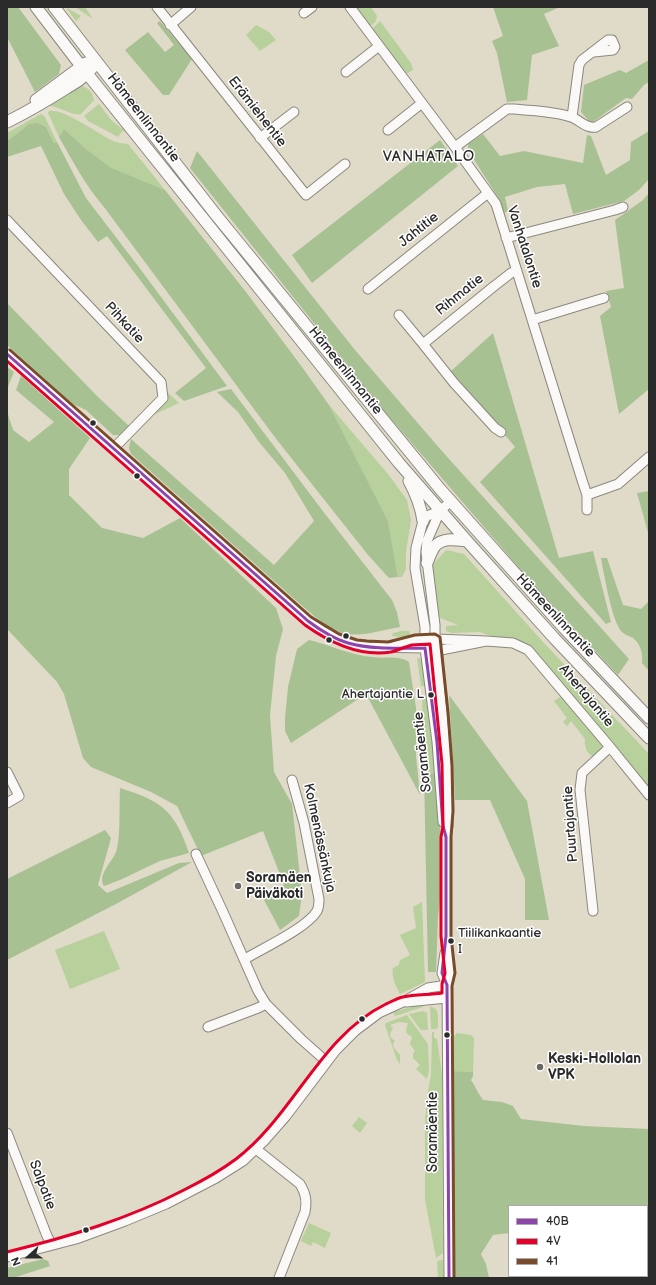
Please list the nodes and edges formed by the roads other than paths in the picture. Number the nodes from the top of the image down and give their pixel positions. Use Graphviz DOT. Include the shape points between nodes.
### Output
graph roads {
  1 [pos="54,7"];
  2 [pos="157,7"];
  3 [pos="191,7"];
  4 [pos="312,7"];
  5 [pos="350,7"];
  6 [pos="39,8"];
  7 [pos="304,13"];
  8 [pos="170,25"];
  9 [pos="379,46"];
  10 [pos="594,52"];
  11 [pos="95,61"];
  12 [pos="84,69"];
  13 [pos="346,72"];
  14 [pos="422,104"];
  15 [pos="627,107"];
  16 [pos="294,112"];
  17 [pos="572,117"];
  18 [pos="8,122"];
  19 [pos="388,130"];
  20 [pos="260,138"];
  21 [pos="455,147"];
  22 [pos="344,164"];
  23 [pos="488,193"];
  24 [pos="622,207"];
  25 [pos="7,220"];
  26 [pos="506,238"];
  27 [pos="517,271"];
  28 [pos="368,289"];
  29 [pos="604,298"];
  30 [pos="398,314"];
  31 [pos="532,320"];
  32 [pos="423,344"];
  33 [pos="7,354"];
  34 [pos="501,432"];
  35 [pos="114,448"];
  36 [pos="649,457"];
  37 [pos="399,463"];
  38 [pos="586,495"];
  39 [pos="451,501"];
  40 [pos="587,510"];
  41 [pos="440,511"];
  42 [pos="423,521"];
  43 [pos="467,541"];
  44 [pos="427,563"];
  45 [pos="435,639"];
  46 [pos="486,641"];
  47 [pos="425,644"];
  48 [pos="436,651"];
  49 [pos="649,718"];
  50 [pos="649,738"];
  51 [pos="610,747"];
  52 [pos="7,772"];
  53 [pos="292,780"];
  54 [pos="649,795"];
  55 [pos="7,803"];
  56 [pos="446,837"];
  57 [pos="196,854"];
  58 [pos="593,911"];
  59 [pos="245,959"];
  60 [pos="446,985"];
  61 [pos="446,998"];
  62 [pos="403,1002"];
  63 [pos="266,1004"];
  64 [pos="208,1027"];
  65 [pos="327,1062"];
  66 [pos="7,1133"];
  67 [pos="256,1149"];
  68 [pos="52,1246"];
  69 [pos="7,1257"];
  70 [pos="279,1278"];
  71 [pos="449,1278"];
  1 -- 11 [label="main road, Hämeenlinnantie"];
  2 -- 8 [label="street, Erämiehentie"];
  3 -- 8 [label="street"];
  4 -- 7 [label="street"];
  5 -- 9 [label="street, Vanhatalontie"];
  6 -- 12 [label="main road, Hämeenlinnantie"];
  8 -- 20 [label="street, Erämiehentie"];
  9 -- 13 [label="street"];
  9 -- 14 [label="street, Vanhatalontie"];
  10 -- 17 [label="street" via="587,55 579,65"];
  11 -- 12 [label="main road" via="90,61"];
  11 -- 39 [label="main road, Hämeenlinnantie" via="216,215"];
  12 -- 18 [label="main road"];
  12 -- 37 [label="main road, Hämeenlinnantie"];
  14 -- 19 [label="street"];
  14 -- 21 [label="street, Vanhatalontie"];
  15 -- 17 [label="street" via="592,128"];
  16 -- 20 [label="street"];
  17 -- 21 [label="street" via="507,109"];
  20 -- 22 [label="street, Erämiehentie" via="306,195"];
  21 -- 23 [label="street, Vanhatalontie"];
  23 -- 26 [label="street, Vanhatalontie" via="496,204"];
  23 -- 28 [label="street, Jahtitie"];
  24 -- 26 [label="street"];
  25 -- 35 [label="street, Pihkatie" via="161,382 163,398"];
  26 -- 27 [label="street, Vanhatalontie"];
  27 -- 31 [label="street, Vanhatalontie"];
  27 -- 32 [label="street, Rihmatie" via="493,287"];
  29 -- 31 [label="street"];
  30 -- 32 [label="street"];
  31 -- 38 [label="street, Vanhatalontie"];
  32 -- 34 [label="street" via="454,384 494,428"];
  33 -- 35 [label="street"];
  35 -- 47 [label="street" via="322,631 347,643 368,647 391,647 412,640"];
  36 -- 38 [label="street" via="618,484"];
  37 -- 41 [label="main road, Hämeenlinnantie"];
  37 -- 42 [label="main road" via="414,490"];
  38 -- 40 [label="street, Vanhatalontie"];
  39 -- 41 [label="street, Soramäentie"];
  39 -- 49 [label="main road, Hämeenlinnantie" via="564,628"];
  41 -- 42 [label="street, Soramäentie" via="427,516"];
  41 -- 43 [label="main road, Hämeenlinnantie"];
  41 -- 44 [label="street, Soramäentie" via="427,541"];
  42 -- 47 [label="street, Soramäentie" via="416,548 415,568 425,627"];
  43 -- 44 [label="main road" via="443,541 435,546"];
  43 -- 50 [label="main road, Hämeenlinnantie"];
  44 -- 45 [label="street, Soramäentie"];
  45 -- 46 [label="street, Ahertajantie"];
  45 -- 47 [label="street"];
  45 -- 48 [label="street, Soramäentie"];
  46 -- 48 [label="street, Ahertajantie"];
  46 -- 51 [label="street, Ahertajantie" via="513,643 528,650"];
  47 -- 48 [label="street, Ahertajantie"];
  47 -- 56 [label="street, Soramäentie"];
  48 -- 56 [label="street, Soramäentie" via="447,764"];
  51 -- 54 [label="street, Ahertajantie"];
  51 -- 58 [label="street, Puurtajantie" via="582,773 580,790"];
  52 -- 55 [label="street" via="19,796"];
  53 -- 59 [label="street, Kolmenässänkuja" via="304,823 319,899 318,910 300,928"];
  56 -- 60 [label="street, Soramäentie" via="446,936 450,973"];
  57 -- 59 [label="street"];
  59 -- 63 [label="street"];
  60 -- 61 [label="street, Soramäentie"];
  60 -- 62 [label="street" via="428,988"];
  61 -- 62 [label="street"];
  61 -- 71 [label="street, Soramäentie"];
  62 -- 65 [label="street" via="386,1009 364,1024 346,1039"];
  63 -- 64 [label="street"];
  63 -- 65 [label="street"];
  65 -- 67 [label="street" via="279,1125"];
  66 -- 68 [label="street, Salpatie"];
  67 -- 68 [label="street" via="228,1171 186,1195 125,1221"];
  67 -- 70 [label="street" via="300,1184 307,1202"];
  68 -- 69 [label="street"];
}
